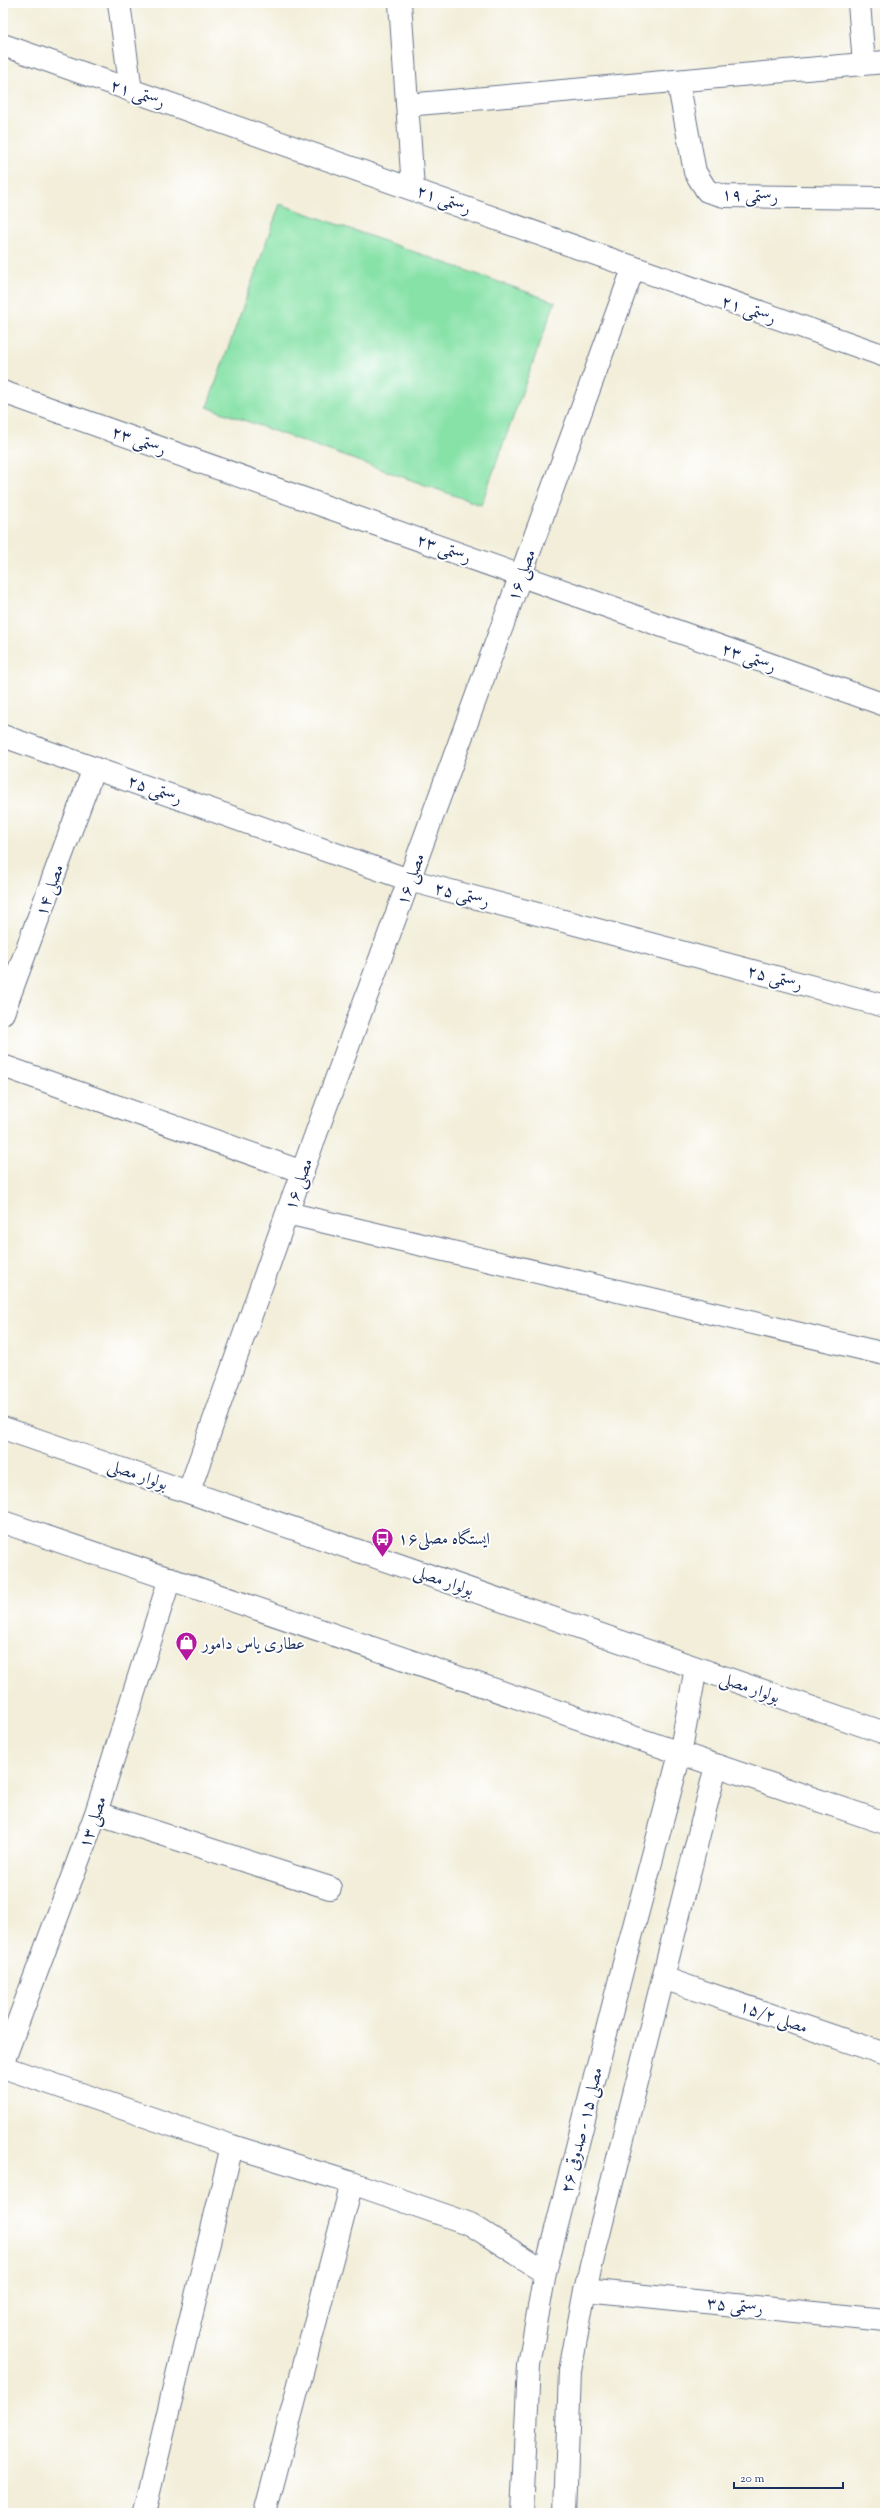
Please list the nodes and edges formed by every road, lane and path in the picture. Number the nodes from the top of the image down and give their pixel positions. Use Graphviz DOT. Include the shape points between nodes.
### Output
graph roads {
  1 [pos="120,3"];
  2 [pos="400,3"];
  3 [pos="859,3"];
  4 [pos="3,45"];
  5 [pos="875,63"];
  6 [pos="678,81"];
  7 [pos="131,91"];
  8 [pos="407,105"];
  9 [pos="413,188"];
  10 [pos="885,198"];
  11 [pos="633,269"];
  12 [pos="885,356"];
  13 [pos="3,392"];
  14 [pos="521,576"];
  15 [pos="885,705"];
  16 [pos="3,736"];
  17 [pos="94,768"];
  18 [pos="409,880"];
  19 [pos="885,1006"];
  20 [pos="3,1014"];
  21 [pos="3,1066"];
  22 [pos="303,1172"];
  23 [pos="287,1213"];
  24 [pos="885,1354"];
  25 [pos="3,1428"];
  26 [pos="189,1491"];
  27 [pos="3,1522"];
  28 [pos="170,1578"];
  29 [pos="696,1668"];
  30 [pos="885,1734"];
  31 [pos="680,1754"];
  32 [pos="716,1766"];
  33 [pos="96,1813"];
  34 [pos="885,1823"];
  35 [pos="330,1888"];
  36 [pos="663,1978"];
  37 [pos="885,2054"];
  38 [pos="3,2062"];
  39 [pos="3,2067"];
  40 [pos="232,2146"];
  41 [pos="352,2183"];
  42 [pos="545,2272"];
  43 [pos="585,2290"];
  44 [pos="885,2320"];
  45 [pos="144,2513"];
  46 [pos="266,2513"];
  47 [pos="522,2513"];
  48 [pos="565,2513"];
  1 -- 7 [label="street"];
  2 -- 8 [label="street"];
  3 -- 5 [label="street"];
  4 -- 7 [label="street, رستمی ۲۱"];
  5 -- 6 [label="street"];
  6 -- 8 [label="street"];
  6 -- 10 [label="street, رستمی ۱۹" via="695,172 707,191 724,196"];
  7 -- 9 [label="street, رستمی ۲۱"];
  8 -- 9 [label="street"];
  9 -- 11 [label="street, رستمی ۲۱"];
  11 -- 12 [label="street, رستمی ۲۱"];
  11 -- 14 [label="street, مصلی ۱۶"];
  13 -- 14 [label="street, رستمی ۲۳"];
  14 -- 15 [label="street, رستمی ۲۳"];
  14 -- 18 [label="street, مصلی ۱۶"];
  16 -- 17 [label="street, رستمی ۲۵"];
  17 -- 18 [label="street, رستمی ۲۵"];
  17 -- 20 [label="street, مصلی ۱۴"];
  18 -- 19 [label="street, رستمی ۲۵"];
  18 -- 22 [label="street, مصلی ۱۶"];
  21 -- 22 [label="street"];
  22 -- 23 [label="street, مصلی ۱۶"];
  23 -- 24 [label="street"];
  23 -- 26 [label="street, مصلی ۱۶"];
  25 -- 26 [label="street, بولوار مصلی"];
  26 -- 29 [label="street, بولوار مصلی"];
  27 -- 28 [label="street"];
  28 -- 31 [label="street"];
  28 -- 33 [label="street, مصلی ۱۳"];
  29 -- 30 [label="street, بولوار مصلی"];
  29 -- 31 [label="street, مصلی ۱۵ - صدوقی ۲۶"];
  31 -- 32 [label="street"];
  31 -- 42 [label="street, مصلی ۱۵ - صدوقی ۲۶"];
  32 -- 34 [label="street"];
  32 -- 36 [label="street"];
  33 -- 35 [label="street"];
  33 -- 38 [label="street, مصلی ۱۳"];
  36 -- 37 [label="street, مصلی ۱۵/۲"];
  36 -- 43 [label="street"];
  39 -- 40 [label="street"];
  40 -- 41 [label="street"];
  40 -- 45 [label="street"];
  41 -- 42 [label="street" via="470,2224"];
  41 -- 46 [label="street"];
  42 -- 47 [label="street, مصلی ۱۵ - صدوقی ۲۶" via="529,2364"];
  43 -- 44 [label="street, رستمی ۳۵"];
  43 -- 48 [label="street" via="570,2371"];
}
